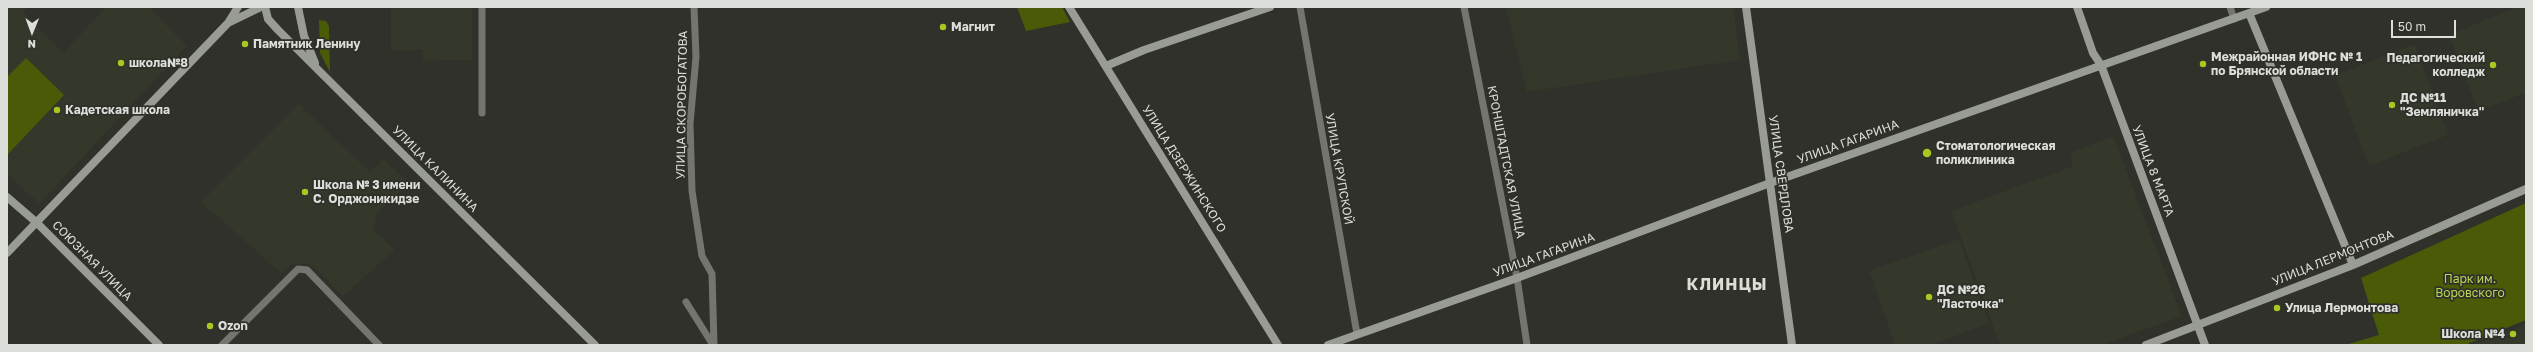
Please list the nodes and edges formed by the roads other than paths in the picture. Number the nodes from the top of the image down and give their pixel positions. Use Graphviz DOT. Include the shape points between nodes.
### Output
graph roads {
  1 [pos="238,7"];
  2 [pos="261,7"];
  3 [pos="265,7"];
  4 [pos="298,7"];
  5 [pos="482,7"];
  6 [pos="694,7"];
  7 [pos="1069,7"];
  8 [pos="1270,7"];
  9 [pos="1300,7"];
  10 [pos="1464,7"];
  11 [pos="1746,7"];
  12 [pos="2077,7"];
  13 [pos="2230,7"];
  14 [pos="2266,7"];
  15 [pos="2250,13"];
  16 [pos="2234,19"];
  17 [pos="228,23"];
  18 [pos="2101,65"];
  19 [pos="1106,66"];
  20 [pos="321,72"];
  21 [pos="482,114"];
  22 [pos="1770,183"];
  23 [pos="2526,189"];
  24 [pos="7,197"];
  25 [pos="36,222"];
  26 [pos="7,253"];
  27 [pos="2353,265"];
  28 [pos="1517,278"];
  29 [pos="686,302"];
  30 [pos="2198,326"];
  31 [pos="1357,334"];
  32 [pos="159,345"];
  33 [pos="222,345"];
  34 [pos="379,345"];
  35 [pos="595,345"];
  36 [pos="713,345"];
  37 [pos="1278,345"];
  38 [pos="1328,345"];
  39 [pos="1527,345"];
  40 [pos="1792,345"];
  41 [pos="2146,345"];
  42 [pos="2205,345"];
  1 -- 17 [label="street"];
  2 -- 17 [label="street"];
  3 -- 20 [label="street, УЛИЦА КАЛИНИНА" via="271,23"];
  4 -- 20 [label="street" via="304,36"];
  5 -- 21 [label="street"];
  6 -- 36 [label="street, УЛИЦА СКОРОБОГАТОВА" via="696,57 690,124 692,192 702,256 712,274"];
  7 -- 19 [label="street, УЛИЦА ДЗЕРЖИНСКОГО"];
  8 -- 19 [label="street" via="1144,50"];
  9 -- 31 [label="street, УЛИЦА КРУПСКОЙ"];
  10 -- 28 [label="street, КРОНШТАДТСКАЯ УЛИЦА"];
  11 -- 22 [label="street, УЛИЦА СВЕРДЛОВА"];
  12 -- 18 [label="street, УЛИЦА 8 МАРТА" via="2093,53"];
  13 -- 16 [label="street"];
  14 -- 15 [label="street, УЛИЦА ГАГАРИНА"];
  15 -- 16 [label="street, УЛИЦА ГАГАРИНА"];
  15 -- 27 [label="street"];
  16 -- 18 [label="street, УЛИЦА ГАГАРИНА"];
  17 -- 25 [label="street"];
  18 -- 22 [label="street, УЛИЦА ГАГАРИНА"];
  18 -- 30 [label="street, УЛИЦА 8 МАРТА"];
  19 -- 37 [label="street, УЛИЦА ДЗЕРЖИНСКОГО"];
  20 -- 35 [label="street, УЛИЦА КАЛИНИНА"];
  22 -- 28 [label="street, УЛИЦА ГАГАРИНА"];
  22 -- 40 [label="street, УЛИЦА СВЕРДЛОВА"];
  23 -- 27 [label="street, УЛИЦА ЛЕРМОНТОВА"];
  24 -- 25 [label="street, СОЮЗНАЯ УЛИЦА"];
  25 -- 26 [label="street"];
  25 -- 32 [label="street, СОЮЗНАЯ УЛИЦА"];
  27 -- 30 [label="street, УЛИЦА ЛЕРМОНТОВА"];
  28 -- 31 [label="street, УЛИЦА ГАГАРИНА"];
  28 -- 39 [label="street, КРОНШТАДТСКАЯ УЛИЦА"];
  29 -- 36 [label="street"];
  30 -- 41 [label="street, УЛИЦА ЛЕРМОНТОВА"];
  30 -- 42 [label="street, УЛИЦА 8 МАРТА"];
  31 -- 38 [label="street, УЛИЦА ГАГАРИНА"];
  33 -- 34 [label="street" via="298,269 307,270"];
}
